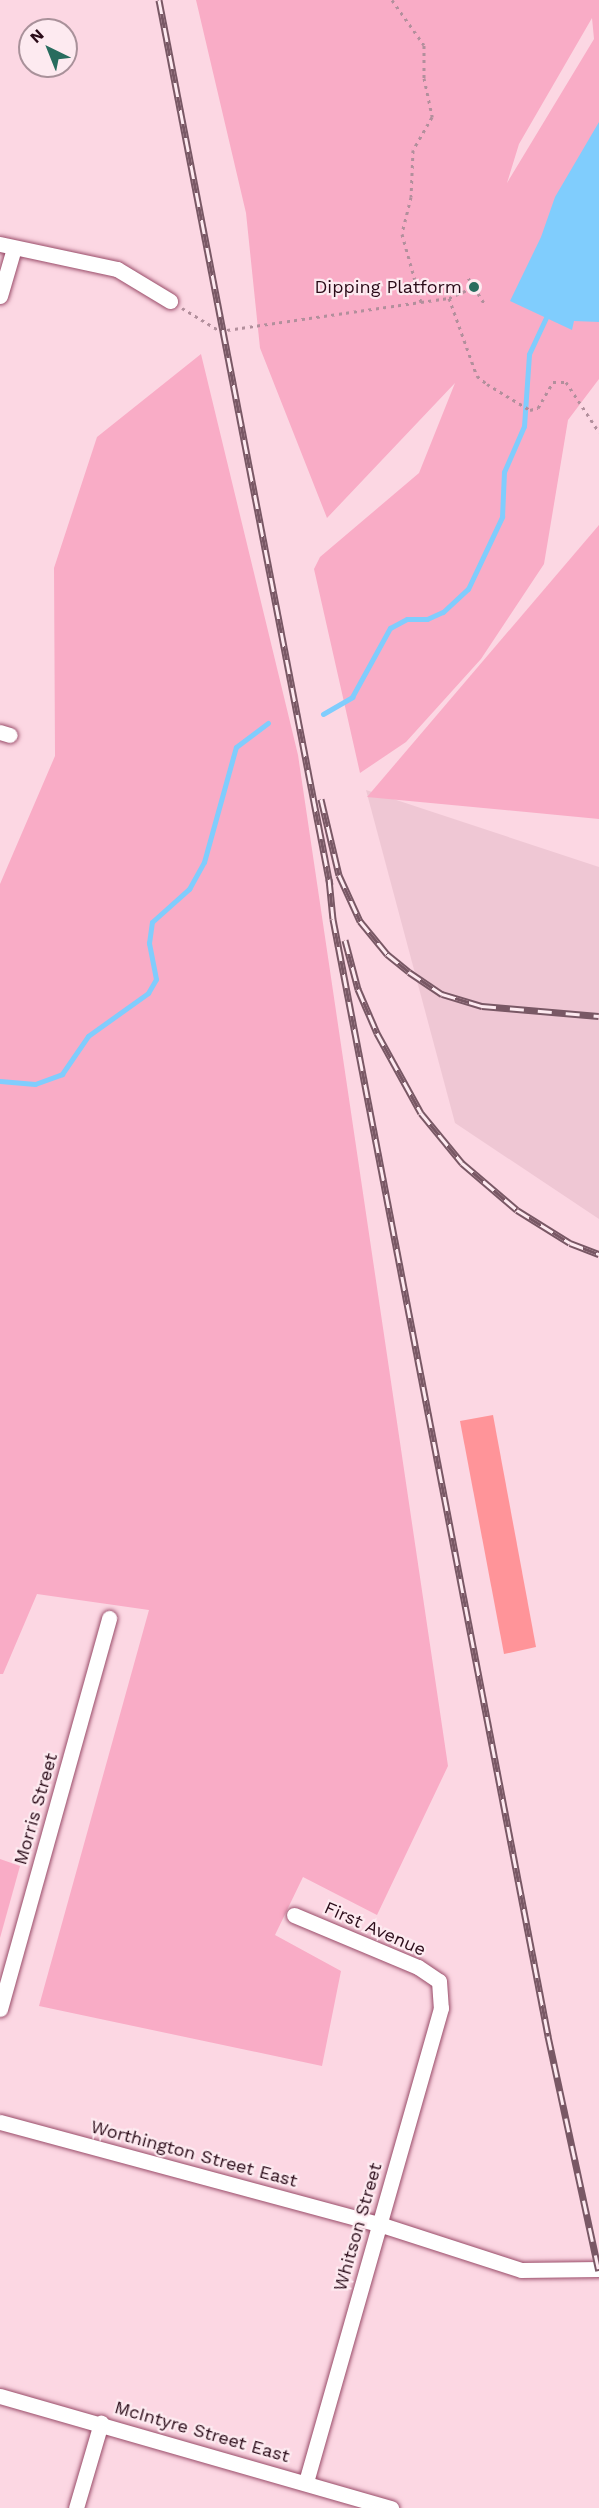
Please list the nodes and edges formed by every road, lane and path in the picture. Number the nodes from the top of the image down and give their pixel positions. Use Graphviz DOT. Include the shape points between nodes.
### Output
graph roads {
  1 [pos="392,0"];
  2 [pos="7,246"];
  3 [pos="467,276"];
  4 [pos="474,287"];
  5 [pos="0,296"];
  6 [pos="449,298"];
  7 [pos="170,301"];
  8 [pos="420,302"];
  9 [pos="484,303"];
  10 [pos="599,432"];
  11 [pos="110,1618"];
  12 [pos="294,1915"];
  13 [pos="439,1982"];
  14 [pos="0,2009"];
  15 [pos="0,2122"];
  16 [pos="379,2224"];
  17 [pos="599,2269"];
  18 [pos="0,2396"];
  19 [pos="101,2423"];
  20 [pos="306,2483"];
  21 [pos="76,2508"];
  22 [pos="391,2508"];
  1 -- 8 [label="path" via="424,45 424,78 432,117 413,150 411,197 402,234"];
  2 -- 5 [label="street"];
  2 -- 7 [label="street" via="117,269"];
  3 -- 4 [label="path"];
  4 -- 6 [label="path"];
  4 -- 9 [label="path"];
  6 -- 8 [label="path"];
  6 -- 10 [label="path" via="477,376 530,410 538,408 553,382 566,382"];
  7 -- 8 [label="path" via="220,331"];
  11 -- 14 [label="street, Morris Street"];
  12 -- 13 [label="street, First Avenue" via="418,1966"];
  13 -- 16 [label="street, Whitson Street" via="441,2008"];
  15 -- 16 [label="street, Worthington Street East"];
  16 -- 17 [label="street, Worthington Street East" via="521,2270"];
  16 -- 20 [label="street, Whitson Street"];
  18 -- 19 [label="street, McIntyre Street East"];
  19 -- 20 [label="street, McIntyre Street East"];
  19 -- 21 [label="street"];
  20 -- 22 [label="street, McIntyre Street East"];
}
